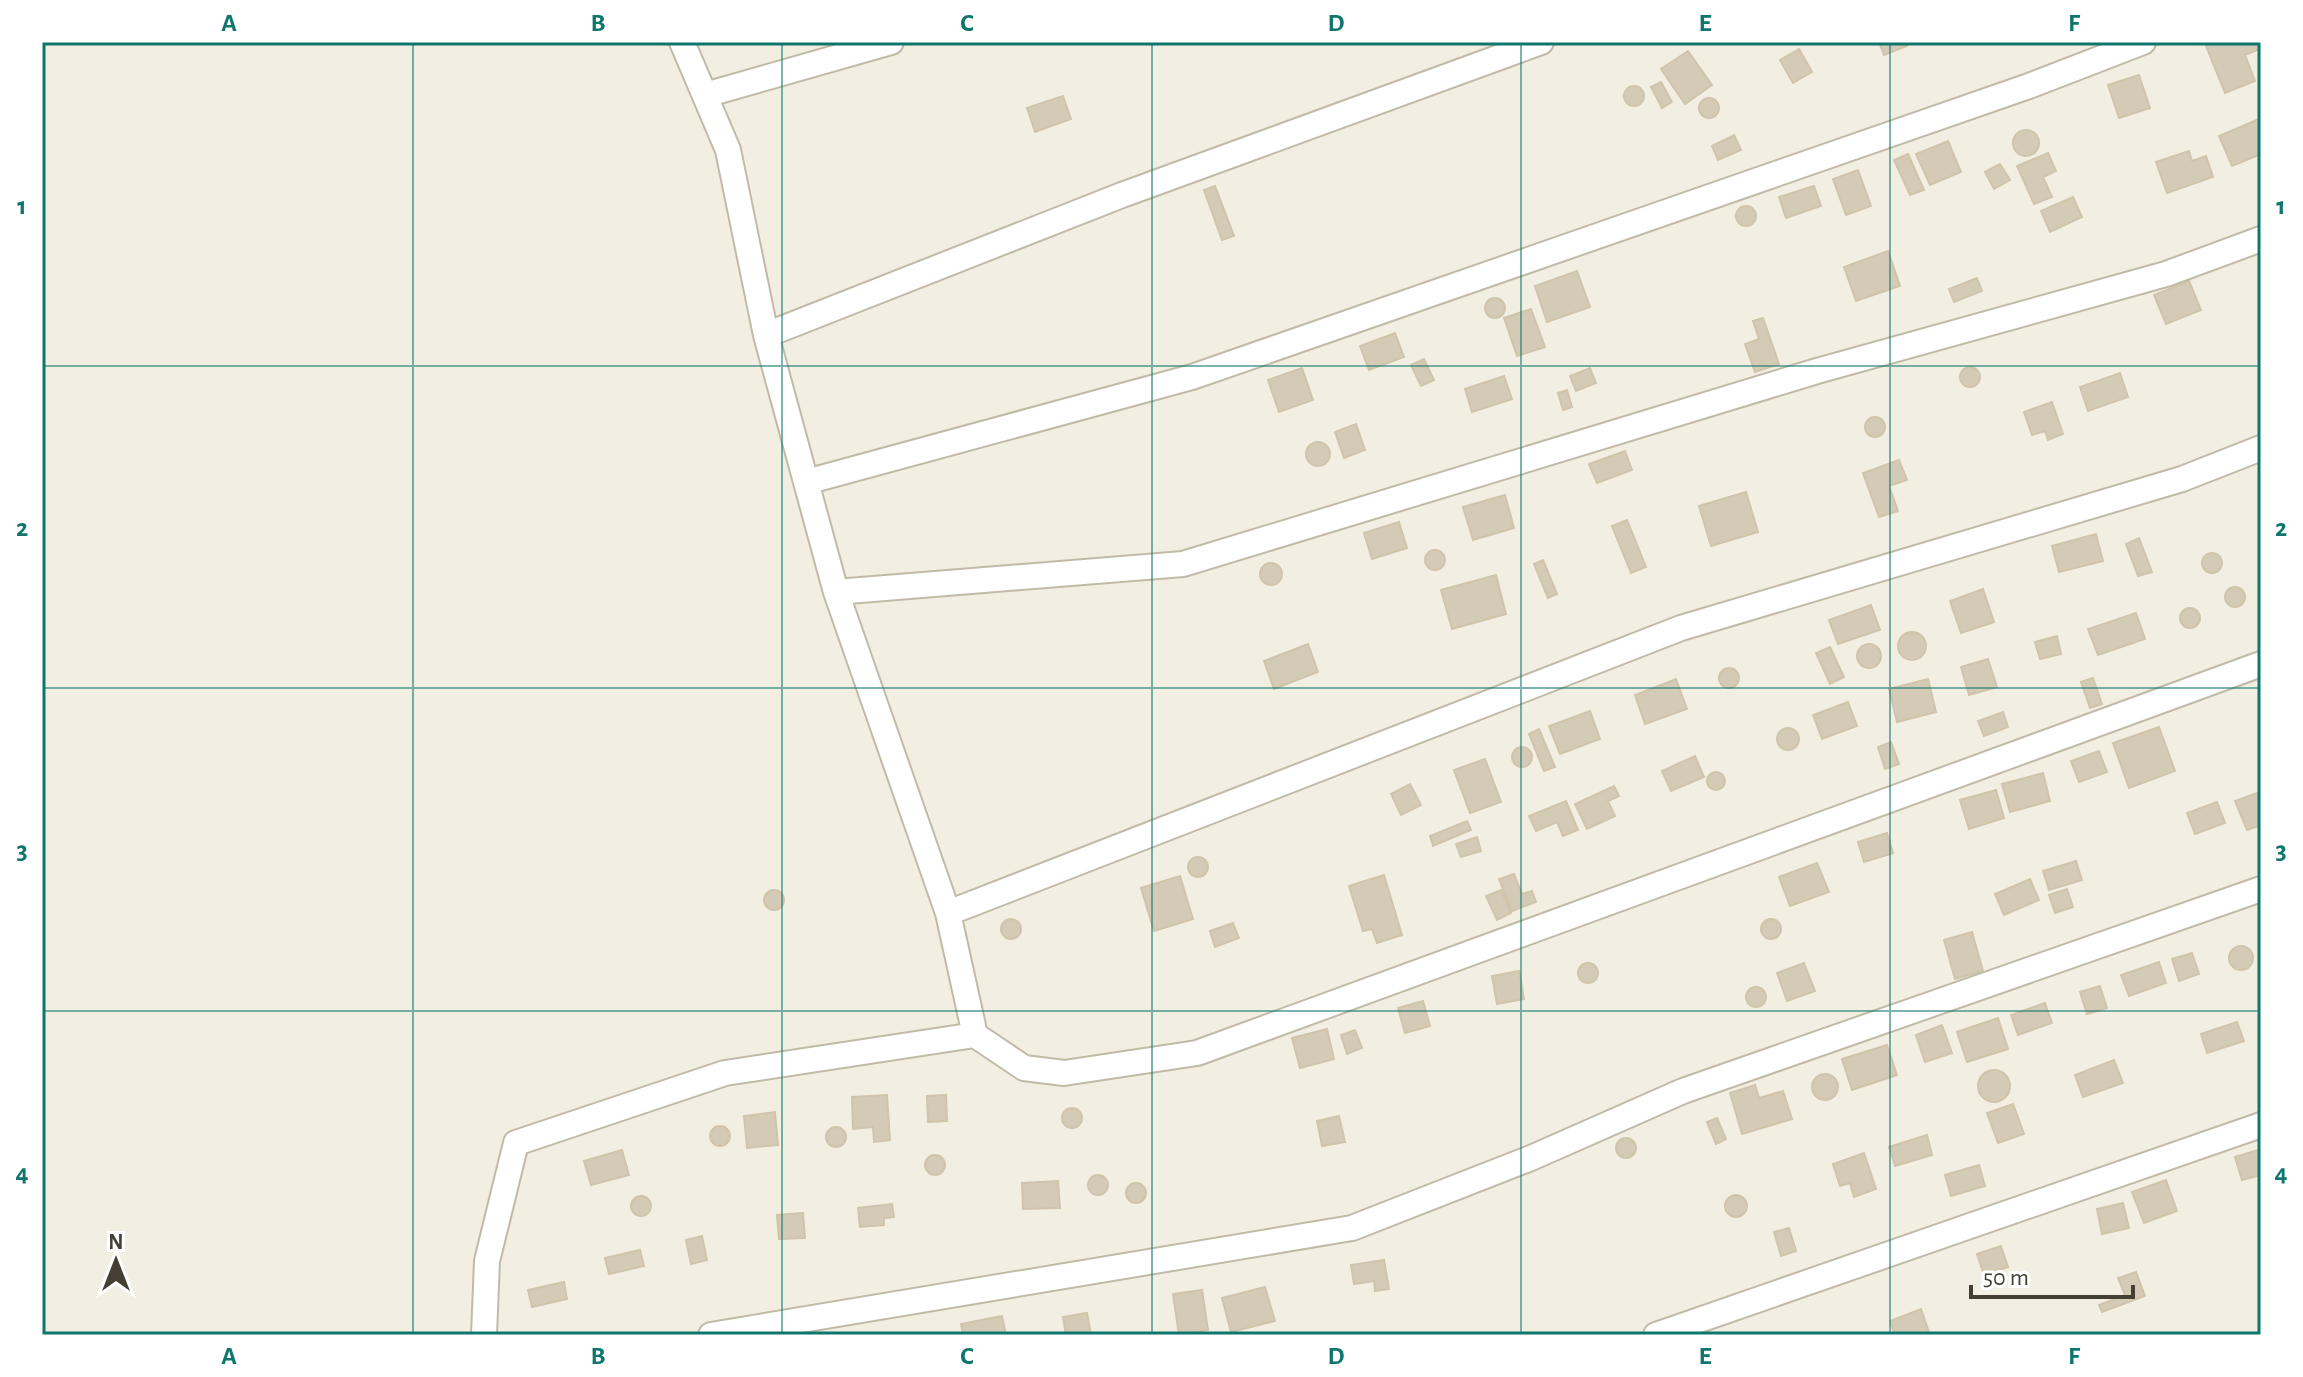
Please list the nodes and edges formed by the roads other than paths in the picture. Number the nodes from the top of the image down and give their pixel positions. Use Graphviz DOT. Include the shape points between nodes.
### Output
graph roads {
  1 [pos="682,42"];
  2 [pos="891,42"];
  3 [pos="1541,42"];
  4 [pos="2143,42"];
  5 [pos="705,95"];
  6 [pos="2261,239"];
  7 [pos="766,335"];
  8 [pos="2261,448"];
  9 [pos="806,482"];
  10 [pos="836,592"];
  11 [pos="2261,664"];
  12 [pos="2261,889"];
  13 [pos="948,913"];
  14 [pos="975,1035"];
  15 [pos="2261,1125"];
  16 [pos="484,1335"];
  17 [pos="711,1335"];
  18 [pos="1656,1335"];
  1 -- 5 [label="street"];
  2 -- 5 [label="street"];
  3 -- 7 [label="street" via="1122,195"];
  4 -- 9 [label="street" via="1192,377"];
  5 -- 7 [label="street" via="728,150"];
  6 -- 10 [label="street" via="2166,274 1817,371 1183,564"];
  7 -- 9 [label="street"];
  8 -- 13 [label="street" via="2182,479 1681,628"];
  9 -- 10 [label="street"];
  10 -- 13 [label="street"];
  11 -- 14 [label="street" via="1197,1053 1064,1073 1024,1068"];
  12 -- 17 [label="street" via="1683,1091 1352,1228"];
  13 -- 14 [label="street"];
  14 -- 16 [label="street" via="725,1073 516,1143 487,1261"];
  15 -- 18 [label="street"];
}
